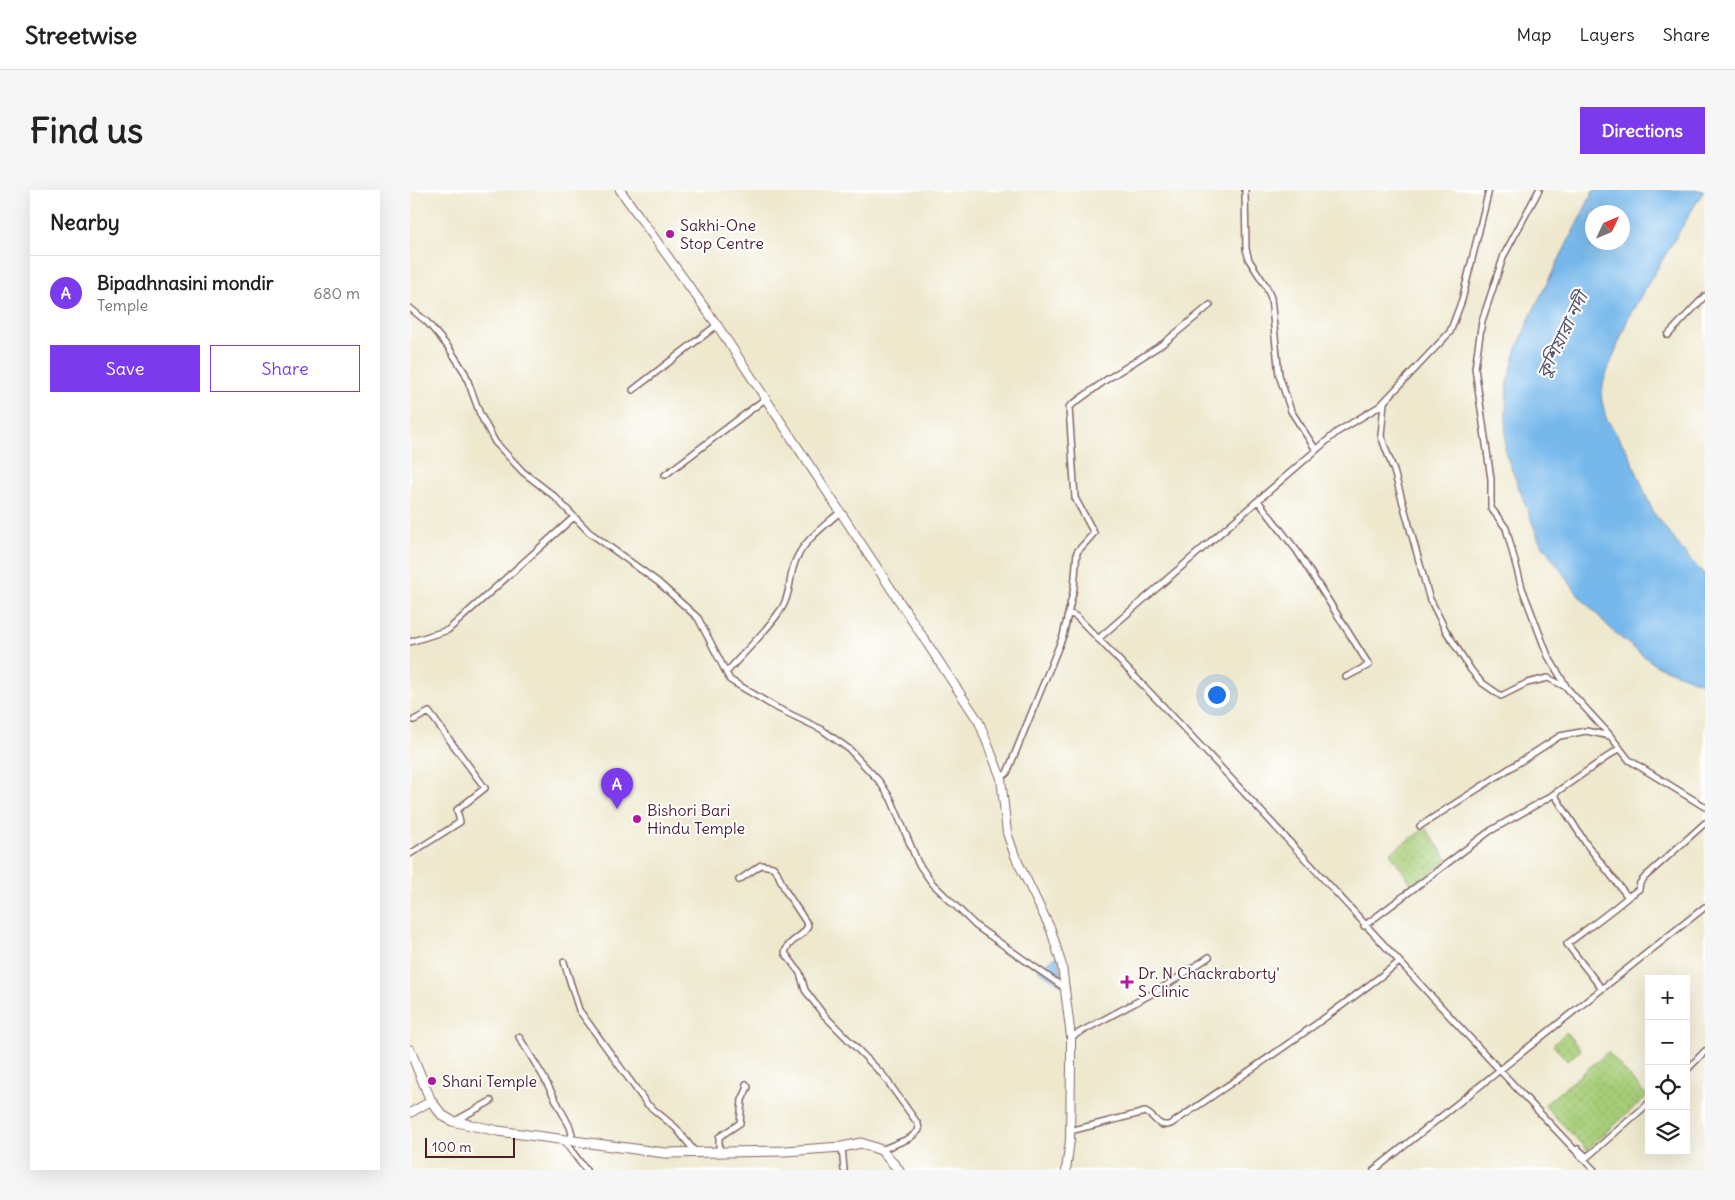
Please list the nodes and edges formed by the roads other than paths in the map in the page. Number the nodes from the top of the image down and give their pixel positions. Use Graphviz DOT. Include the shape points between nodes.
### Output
graph roads {
  1 [pos="620,190"];
  2 [pos="1245,190"];
  3 [pos="1489,190"];
  4 [pos="1539,190"];
  5 [pos="1705,296"];
  6 [pos="1210,305"];
  7 [pos="410,308"];
  8 [pos="717,325"];
  9 [pos="1668,335"];
  10 [pos="633,390"];
  11 [pos="766,399"];
  12 [pos="1384,402"];
  13 [pos="1316,450"];
  14 [pos="665,475"];
  15 [pos="1258,501"];
  16 [pos="840,512"];
  17 [pos="574,517"];
  18 [pos="1069,613"];
  19 [pos="1098,639"];
  20 [pos="410,642"];
  21 [pos="726,673"];
  22 [pos="1346,677"];
  23 [pos="1566,687"];
  24 [pos="414,720"];
  25 [pos="1611,736"];
  26 [pos="1620,748"];
  27 [pos="1000,778"];
  28 [pos="1554,794"];
  29 [pos="1705,807"];
  30 [pos="1705,823"];
  31 [pos="1420,826"];
  32 [pos="410,854"];
  33 [pos="739,880"];
  34 [pos="1628,897"];
  35 [pos="1705,907"];
  36 [pos="1364,926"];
  37 [pos="1209,957"];
  38 [pos="564,962"];
  39 [pos="1398,963"];
  40 [pos="1602,989"];
  41 [pos="1066,990"];
  42 [pos="519,1037"];
  43 [pos="1071,1037"];
  44 [pos="410,1050"];
  45 [pos="1705,1051"];
  46 [pos="1690,1067"];
  47 [pos="1498,1070"];
  48 [pos="746,1084"];
  49 [pos="431,1101"];
  50 [pos="491,1101"];
  51 [pos="1645,1106"];
  52 [pos="410,1113"];
  53 [pos="455,1121"];
  54 [pos="1070,1131"];
  55 [pos="566,1139"];
  56 [pos="842,1147"];
  57 [pos="881,1150"];
  58 [pos="696,1153"];
  59 [pos="719,1153"];
  60 [pos="586,1170"];
  61 [pos="844,1170"];
  62 [pos="899,1170"];
  63 [pos="1066,1170"];
  64 [pos="1374,1170"];
  65 [pos="1594,1170"];
  1 -- 8 [label="main road"];
  2 -- 13 [label="street" via="1246,249 1270,298 1280,375 1291,411"];
  3 -- 12 [label="street" via="1462,300 1450,332"];
  4 -- 23 [label="street" via="1504,255 1482,321 1475,368 1491,479 1491,508 1506,528 1522,588 1548,656"];
  5 -- 9 [label="street"];
  6 -- 18 [label="street" via="1164,343 1069,407 1075,498 1094,533 1077,552"];
  7 -- 17 [label="street" via="449,348 465,373 480,414 495,442"];
  8 -- 10 [label="street"];
  8 -- 11 [label="main road"];
  11 -- 14 [label="street"];
  11 -- 16 [label="main road"];
  12 -- 13 [label="street" via="1337,432"];
  12 -- 23 [label="street" via="1381,436 1429,597 1446,631 1481,682 1501,696 1527,683 1548,678"];
  13 -- 15 [label="street"];
  15 -- 19 [label="street"];
  15 -- 22 [label="street" via="1297,551 1369,665"];
  16 -- 21 [label="street" via="807,542 797,556 789,594 781,609"];
  16 -- 27 [label="main road" via="979,722"];
  17 -- 20 [label="street" via="448,630"];
  17 -- 21 [label="street" via="589,532 658,582 698,618"];
  18 -- 19 [label="street"];
  18 -- 27 [label="street" via="1063,636 1007,773"];
  19 -- 36 [label="street"];
  21 -- 41 [label="street" via="730,680 821,729 849,750 879,781 891,799 918,863 932,883 976,926"];
  23 -- 25 [label="street"];
  24 -- 32 [label="street" via="429,712 485,788 456,810 460,822"];
  25 -- 26 [label="street"];
  25 -- 31 [label="street" via="1586,731 1560,736"];
  26 -- 28 [label="street"];
  26 -- 29 [label="street" via="1629,760"];
  27 -- 41 [label="main road" via="1007,833 1014,856 1060,953"];
  28 -- 34 [label="street" via="1586,845"];
  28 -- 36 [label="street" via="1490,831"];
  30 -- 34 [label="street" via="1645,877"];
  33 -- 57 [label="street" via="761,865 773,867 777,872 808,925 785,953 800,974 805,990 823,1014 882,1075 918,1124 919,1130 910,1138"];
  34 -- 40 [label="street" via="1567,944"];
  35 -- 40 [label="street"];
  36 -- 39 [label="street"];
  37 -- 43 [label="street" via="1159,990"];
  38 -- 58 [label="street" via="579,1010 647,1104 676,1128"];
  39 -- 47 [label="street"];
  39 -- 54 [label="street" via="1335,1012 1171,1124 1159,1125 1145,1112"];
  40 -- 47 [label="street"];
  41 -- 43 [label="main road"];
  42 -- 55 [label="street" via="570,1127 572,1134"];
  43 -- 54 [label="main road"];
  44 -- 49 [label="highway"];
  45 -- 46 [label="street"];
  47 -- 51 [label="street" via="1587,1157"];
  47 -- 64 [label="street"];
  47 -- 65 [label="street"];
  48 -- 59 [label="street" via="740,1123 719,1137"];
  49 -- 52 [label="main road"];
  49 -- 53 [label="highway" via="442,1115"];
  50 -- 53 [label="street"];
  53 -- 55 [label="highway" via="498,1131"];
  54 -- 63 [label="main road"];
  55 -- 58 [label="highway" via="665,1153"];
  55 -- 60 [label="street"];
  56 -- 57 [label="highway" via="861,1143"];
  56 -- 59 [label="highway"];
  56 -- 61 [label="street"];
  57 -- 62 [label="highway"];
  58 -- 59 [label="highway"];
}
